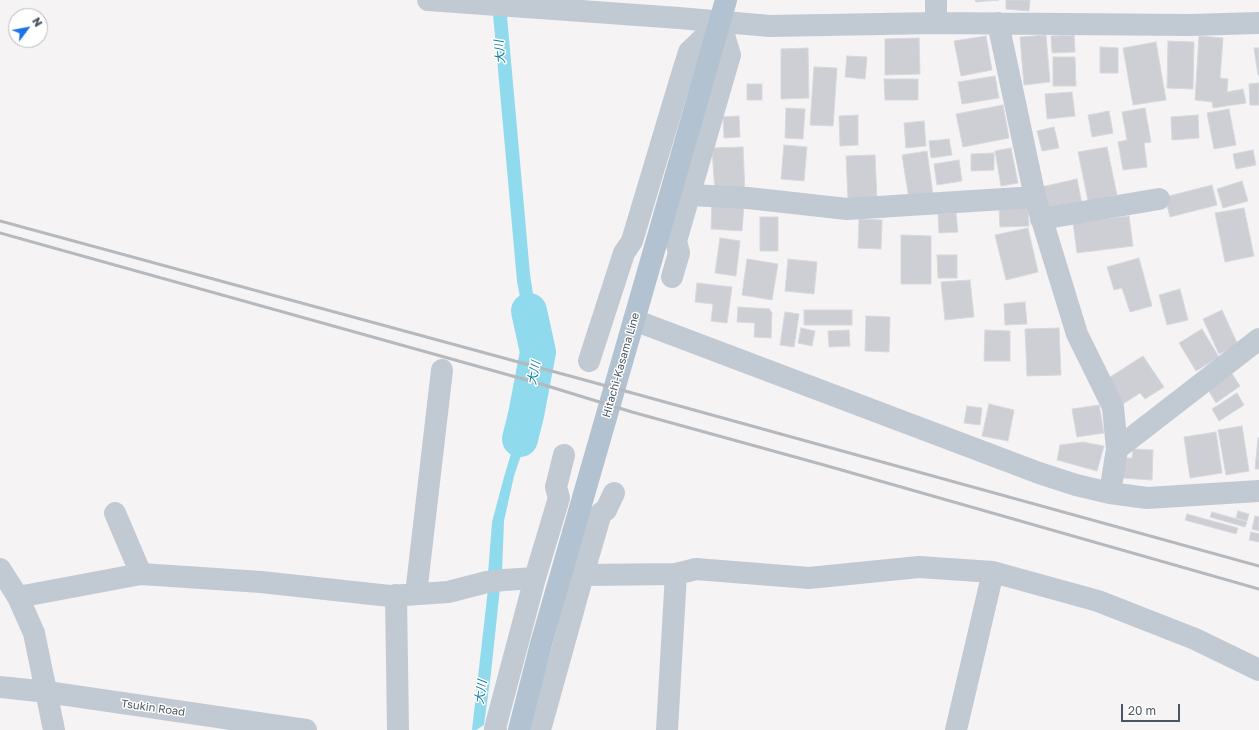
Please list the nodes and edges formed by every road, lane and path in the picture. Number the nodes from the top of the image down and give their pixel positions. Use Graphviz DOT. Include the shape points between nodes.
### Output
graph roads {
  1 [pos="428,0"];
  2 [pos="726,0"];
  3 [pos="936,0"];
  4 [pos="720,22"];
  5 [pos="936,23"];
  6 [pos="998,23"];
  7 [pos="1259,23"];
  8 [pos="691,195"];
  9 [pos="1035,197"];
  10 [pos="1159,199"];
  11 [pos="1041,219"];
  12 [pos="672,277"];
  13 [pos="634,320"];
  14 [pos="1259,339"];
  15 [pos="589,360"];
  16 [pos="442,370"];
  17 [pos="1117,449"];
  18 [pos="564,455"];
  19 [pos="1259,490"];
  20 [pos="614,493"];
  21 [pos="1110,493"];
  22 [pos="115,513"];
  23 [pos="0,569"];
  24 [pos="993,572"];
  25 [pos="141,574"];
  26 [pos="676,574"];
  27 [pos="583,575"];
  28 [pos="535,578"];
  29 [pos="406,595"];
  30 [pos="18,597"];
  31 [pos="1259,670"];
  32 [pos="0,687"];
  33 [pos="47,692"];
  34 [pos="54,730"];
  35 [pos="306,730"];
  36 [pos="398,730"];
  37 [pos="496,730"];
  38 [pos="519,730"];
  39 [pos="540,730"];
  40 [pos="667,730"];
  41 [pos="956,730"];
  1 -- 4 [label="street"];
  2 -- 4 [label="main road, Hitachi-Kasama Line"];
  3 -- 5 [label="street"];
  4 -- 5 [label="street" via="770,26"];
  4 -- 8 [label="street" via="730,55"];
  4 -- 13 [label="main road, Hitachi-Kasama Line"];
  4 -- 15 [label="street" via="689,52 632,241 624,253"];
  5 -- 6 [label="street"];
  6 -- 7 [label="street"];
  6 -- 9 [label="street"];
  8 -- 9 [label="street" via="748,198 848,209"];
  8 -- 12 [label="street" via="676,241 679,253"];
  9 -- 11 [label="street"];
  10 -- 11 [label="street"];
  11 -- 17 [label="street" via="1077,334 1113,407"];
  13 -- 21 [label="street" via="1038,474"];
  13 -- 38 [label="main road, Hitachi-Kasama Line" via="541,644"];
  14 -- 17 [label="street"];
  16 -- 29 [label="street"];
  17 -- 21 [label="street"];
  18 -- 28 [label="street" via="556,487 559,498"];
  19 -- 21 [label="street" via="1147,498"];
  20 -- 27 [label="street" via="606,510 601,513"];
  22 -- 25 [label="street"];
  23 -- 30 [label="street"];
  24 -- 26 [label="street" via="919,567 809,578 696,569"];
  24 -- 31 [label="street" via="1098,601 1195,639"];
  24 -- 41 [label="street"];
  25 -- 29 [label="street" via="261,582 390,596"];
  25 -- 30 [label="street"];
  26 -- 27 [label="street"];
  26 -- 40 [label="street"];
  27 -- 39 [label="street"];
  28 -- 29 [label="street" via="496,581 448,592"];
  28 -- 37 [label="street"];
  29 -- 36 [label="street"];
  30 -- 33 [label="street" via="34,633"];
  32 -- 33 [label="street, Tsukin Road"];
  33 -- 34 [label="street"];
  33 -- 35 [label="street, Tsukin Road"];
}
